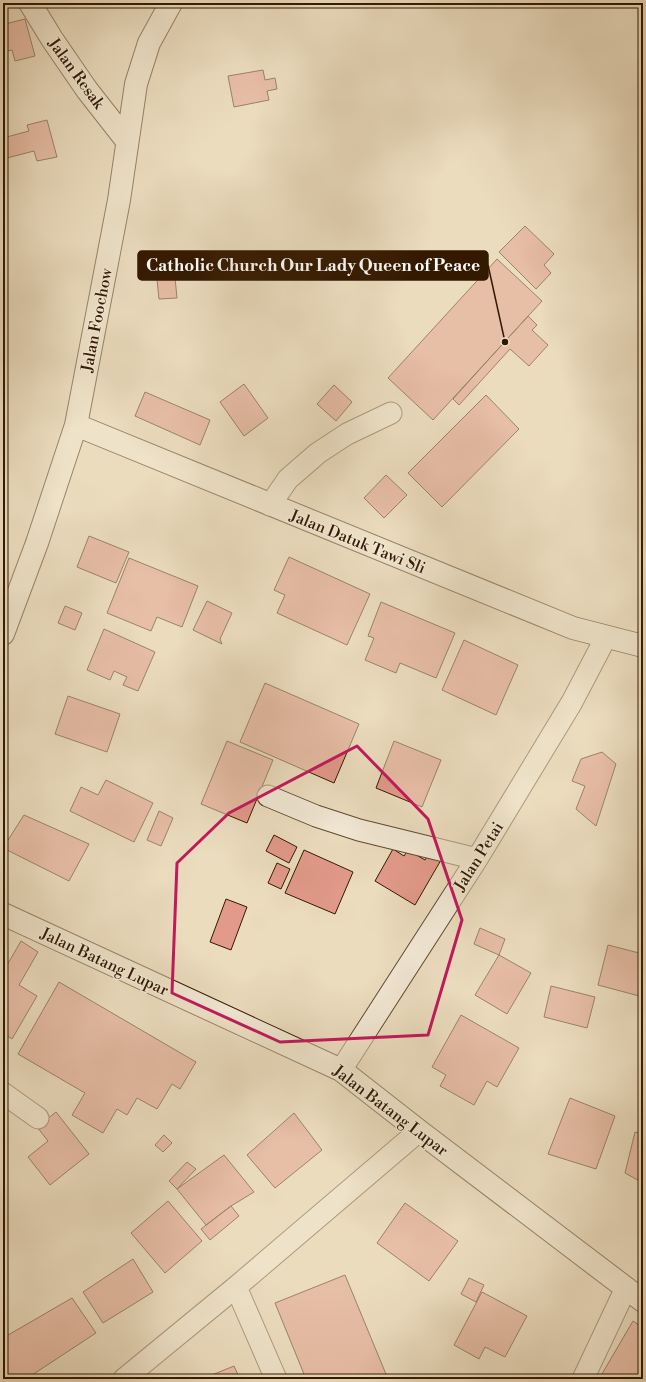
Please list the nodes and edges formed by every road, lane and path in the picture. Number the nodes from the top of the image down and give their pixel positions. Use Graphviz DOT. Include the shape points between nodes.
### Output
graph roads {
  1 [pos="30,3"];
  2 [pos="170,3"];
  3 [pos="127,141"];
  4 [pos="391,413"];
  5 [pos="76,425"];
  6 [pos="270,505"];
  7 [pos="3,634"];
  8 [pos="606,637"];
  9 [pos="643,646"];
  10 [pos="268,796"];
  11 [pos="476,859"];
  12 [pos="3,914"];
  13 [pos="341,1070"];
  14 [pos="3,1092"];
  15 [pos="38,1118"];
  16 [pos="419,1131"];
  17 [pos="236,1287"];
  18 [pos="634,1294"];
  19 [pos="129,1377"];
  20 [pos="276,1379"];
  21 [pos="583,1379"];
  1 -- 3 [label="street, Jalan Resak" via="87,90"];
  2 -- 3 [label="street, Jalan Foochow" via="149,43 136,84"];
  3 -- 5 [label="street, Jalan Foochow" via="119,200"];
  4 -- 6 [label="street" via="347,434 318,453 288,479"];
  5 -- 6 [label="street, Jalan Datuk Tawi Sli"];
  5 -- 7 [label="street, Jalan Foochow" via="37,544"];
  6 -- 8 [label="street, Jalan Datuk Tawi Sli" via="572,628"];
  8 -- 9 [label="street, Jalan Datuk Tawi Sli"];
  8 -- 11 [label="street, Jalan Petai" via="572,702"];
  10 -- 11 [label="street" via="359,830"];
  11 -- 13 [label="street, Jalan Petai"];
  12 -- 13 [label="street, Jalan Batang Lupar"];
  13 -- 16 [label="street, Jalan Batang Lupar"];
  14 -- 15 [label="street"];
  16 -- 17 [label="street"];
  16 -- 18 [label="street, Jalan Batang Lupar"];
  17 -- 19 [label="street"];
  17 -- 20 [label="street"];
  18 -- 21 [label="street"];
}
